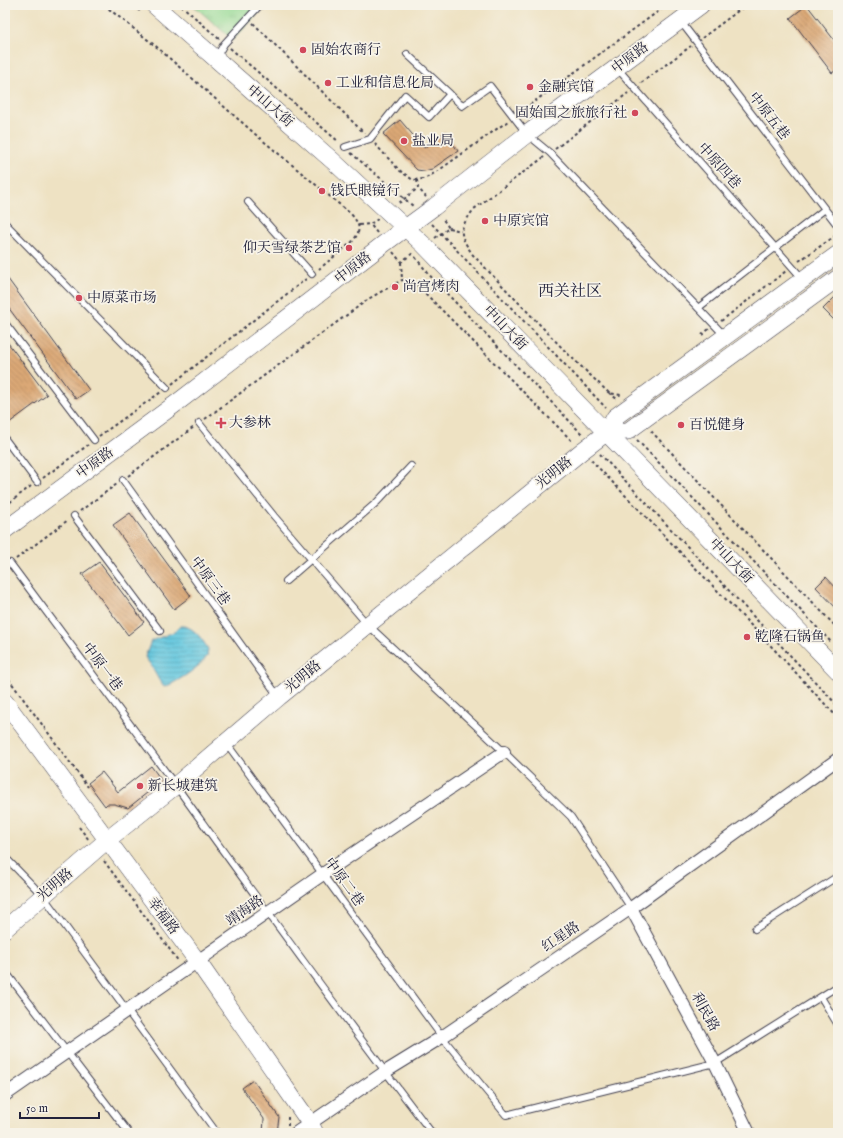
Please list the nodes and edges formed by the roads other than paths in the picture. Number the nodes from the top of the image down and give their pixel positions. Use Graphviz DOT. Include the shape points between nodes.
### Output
graph roads {
  1 [pos="260,5"];
  2 [pos="700,5"];
  3 [pos="149,10"];
  4 [pos="680,20"];
  5 [pos="407,54"];
  6 [pos="215,59"];
  7 [pos="617,68"];
  8 [pos="450,94"];
  9 [pos="527,134"];
  10 [pos="345,147"];
  11 [pos="248,202"];
  12 [pos="825,209"];
  13 [pos="6,226"];
  14 [pos="838,226"];
  15 [pos="401,232"];
  16 [pos="775,248"];
  17 [pos="838,254"];
  18 [pos="312,274"];
  19 [pos="838,278"];
  20 [pos="803,280"];
  21 [pos="698,308"];
  22 [pos="5,322"];
  23 [pos="720,331"];
  24 [pos="167,388"];
  25 [pos="199,423"];
  26 [pos="607,432"];
  27 [pos="5,439"];
  28 [pos="94,440"];
  29 [pos="411,466"];
  30 [pos="123,480"];
  31 [pos="37,482"];
  32 [pos="74,516"];
  33 [pos="5,530"];
  34 [pos="311,559"];
  35 [pos="10,563"];
  36 [pos="286,581"];
  37 [pos="367,624"];
  38 [pos="160,630"];
  39 [pos="838,671"];
  40 [pos="279,697"];
  41 [pos="5,702"];
  42 [pos="226,742"];
  43 [pos="504,752"];
  44 [pos="838,759"];
  45 [pos="175,786"];
  46 [pos="101,845"];
  47 [pos="5,857"];
  48 [pos="323,874"];
  49 [pos="838,876"];
  50 [pos="43,896"];
  51 [pos="631,908"];
  52 [pos="267,914"];
  53 [pos="5,929"];
  54 [pos="755,929"];
  55 [pos="192,966"];
  56 [pos="5,971"];
  57 [pos="838,986"];
  58 [pos="821,997"];
  59 [pos="128,1011"];
  60 [pos="838,1025"];
  61 [pos="442,1037"];
  62 [pos="67,1052"];
  63 [pos="715,1063"];
  64 [pos="385,1072"];
  65 [pos="5,1095"];
  66 [pos="313,1128"];
  67 [pos="292,1130"];
  68 [pos="129,1133"];
  69 [pos="218,1133"];
  70 [pos="432,1133"];
  71 [pos="749,1133"];
  1 -- 6 [label="lane" via="224,44"];
  2 -- 4 [label="street, 中原路"];
  3 -- 6 [label="street, 中山大街"];
  4 -- 7 [label="street, 中原路"];
  4 -- 12 [label="lane, 中原五巷"];
  5 -- 8 [label="lane"];
  6 -- 15 [label="street, 中山大街" via="333,161"];
  7 -- 9 [label="street, 中原路"];
  7 -- 16 [label="lane, 中原四巷"];
  8 -- 9 [label="lane" via="462,106 490,86"];
  8 -- 10 [label="lane" via="429,117 405,95 370,139"];
  9 -- 15 [label="street, 中原路"];
  9 -- 21 [label="lane" via="550,153"];
  11 -- 18 [label="lane"];
  12 -- 14 [label="lane, 中原五巷"];
  12 -- 16 [label="lane"];
  13 -- 24 [label="lane"];
  15 -- 26 [label="street, 中山大街"];
  15 -- 33 [label="street, 中原路"];
  16 -- 20 [label="lane, 中原四巷"];
  16 -- 21 [label="lane"];
  17 -- 20 [label="street, 光明路"];
  19 -- 26 [label="street" via="642,422 628,431"];
  20 -- 23 [label="street, 光明路"];
  21 -- 23 [label="lane"];
  22 -- 28 [label="lane"];
  23 -- 26 [label="street, 光明路" via="627,400"];
  25 -- 34 [label="lane"];
  26 -- 37 [label="street, 光明路"];
  26 -- 39 [label="street, 中山大街"];
  27 -- 31 [label="lane"];
  29 -- 34 [label="lane" via="377,502"];
  30 -- 40 [label="lane, 中原三巷"];
  32 -- 38 [label="lane"];
  34 -- 36 [label="lane"];
  34 -- 37 [label="lane"];
  35 -- 45 [label="lane, 中原一巷"];
  37 -- 40 [label="street, 光明路"];
  37 -- 43 [label="lane"];
  40 -- 42 [label="street, 光明路"];
  41 -- 46 [label="street, 幸福路"];
  42 -- 45 [label="street, 光明路"];
  42 -- 48 [label="lane, 中原二巷"];
  43 -- 48 [label="street, 靖海路"];
  43 -- 51 [label="lane" via="571,817"];
  44 -- 51 [label="street, 红星路"];
  45 -- 46 [label="street, 光明路"];
  45 -- 52 [label="lane, 中原一巷"];
  46 -- 50 [label="street, 光明路"];
  46 -- 55 [label="street, 幸福路"];
  47 -- 50 [label="lane"];
  48 -- 52 [label="street, 靖海路"];
  48 -- 61 [label="lane, 中原二巷"];
  49 -- 54 [label="lane"];
  50 -- 53 [label="street, 光明路"];
  50 -- 59 [label="lane"];
  51 -- 61 [label="street, 红星路"];
  51 -- 63 [label="street, 利民路"];
  52 -- 55 [label="street, 靖海路"];
  52 -- 64 [label="lane, 中原一巷"];
  55 -- 59 [label="street, 靖海路"];
  55 -- 66 [label="street, 幸福路"];
  56 -- 62 [label="lane"];
  57 -- 58 [label="lane"];
  58 -- 60 [label="lane"];
  58 -- 63 [label="lane"];
  59 -- 62 [label="street, 靖海路"];
  59 -- 69 [label="lane"];
  61 -- 63 [label="lane, 中原二巷" via="506,1114"];
  61 -- 64 [label="street, 红星路"];
  62 -- 65 [label="street, 靖海路"];
  62 -- 68 [label="lane"];
  63 -- 71 [label="street, 利民路"];
  64 -- 66 [label="street, 红星路"];
  64 -- 70 [label="lane, 中原一巷"];
  66 -- 67 [label="street, 红星路"];
}
